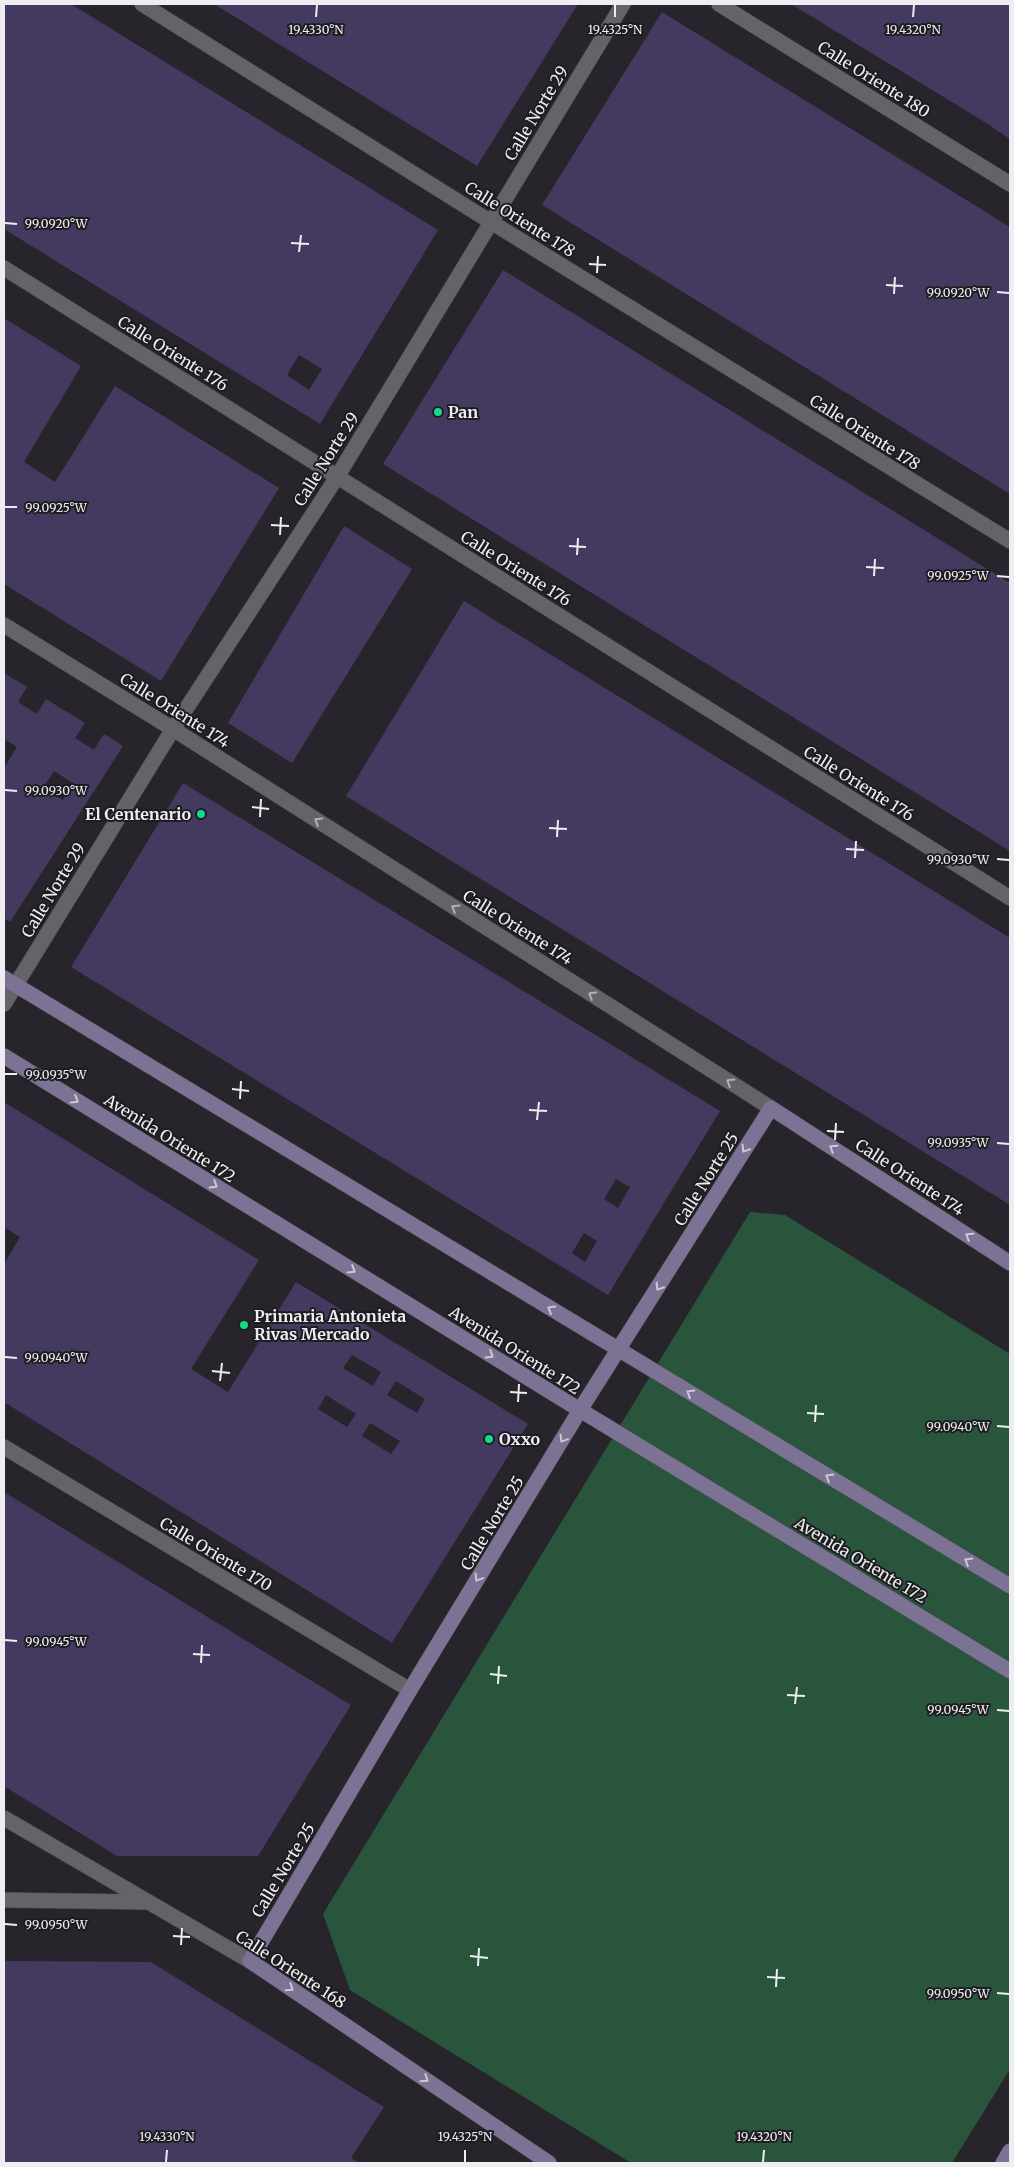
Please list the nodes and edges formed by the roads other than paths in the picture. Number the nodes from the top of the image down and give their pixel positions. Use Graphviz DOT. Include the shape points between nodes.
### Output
graph roads {
  1 [pos="142,4"];
  2 [pos="623,4"];
  3 [pos="719,4"];
  4 [pos="1010,184"];
  5 [pos="491,222"];
  6 [pos="4,268"];
  7 [pos="337,477"];
  8 [pos="1010,541"];
  9 [pos="4,625"];
  10 [pos="173,729"];
  11 [pos="1010,898"];
  12 [pos="10,982"];
  13 [pos="4,1004"];
  14 [pos="4,1056"];
  15 [pos="771,1108"];
  16 [pos="1010,1263"];
  17 [pos="619,1351"];
  18 [pos="580,1410"];
  19 [pos="4,1447"];
  20 [pos="1010,1586"];
  21 [pos="1010,1671"];
  22 [pos="410,1690"];
  23 [pos="4,1818"];
  24 [pos="4,1900"];
  25 [pos="148,1902"];
  26 [pos="250,1961"];
  27 [pos="1010,2151"];
  28 [pos="549,2163"];
  29 [pos="1003,2163"];
  1 -- 5 [label="street, Calle Oriente 178"];
  2 -- 5 [label="street, Calle Norte 29"];
  3 -- 4 [label="street, Calle Oriente 180"];
  5 -- 7 [label="street, Calle Norte 29"];
  5 -- 8 [label="street, Calle Oriente 178"];
  6 -- 7 [label="street, Calle Oriente 176"];
  7 -- 10 [label="street, Calle Norte 29"];
  7 -- 11 [label="street, Calle Oriente 176"];
  9 -- 10 [label="street, Calle Oriente 174"];
  10 -- 12 [label="street, Calle Norte 29"];
  15 -- 10 [label="street, Calle Oriente 174, one-way"];
  12 -- 13 [label="street, Calle Norte 29"];
  17 -- 12 [label="street, one-way"];
  14 -- 18 [label="street, Avenida Oriente 172, one-way"];
  16 -- 15 [label="street, Calle Oriente 174, one-way"];
  15 -- 17 [label="street, Calle Norte 25, one-way"];
  17 -- 18 [label="street, Calle Norte 25"];
  20 -- 17 [label="street, one-way"];
  18 -- 21 [label="street, Avenida Oriente 172"];
  18 -- 22 [label="street, Calle Norte 25, one-way"];
  19 -- 22 [label="street, Calle Oriente 170"];
  22 -- 26 [label="street, Calle Norte 25"];
  23 -- 25 [label="street, Calle Oriente 168"];
  24 -- 25 [label="street"];
  25 -- 26 [label="street, Calle Oriente 168"];
  26 -- 28 [label="street, Calle Oriente 168, one-way"];
  27 -- 29 [label="street"];
}
